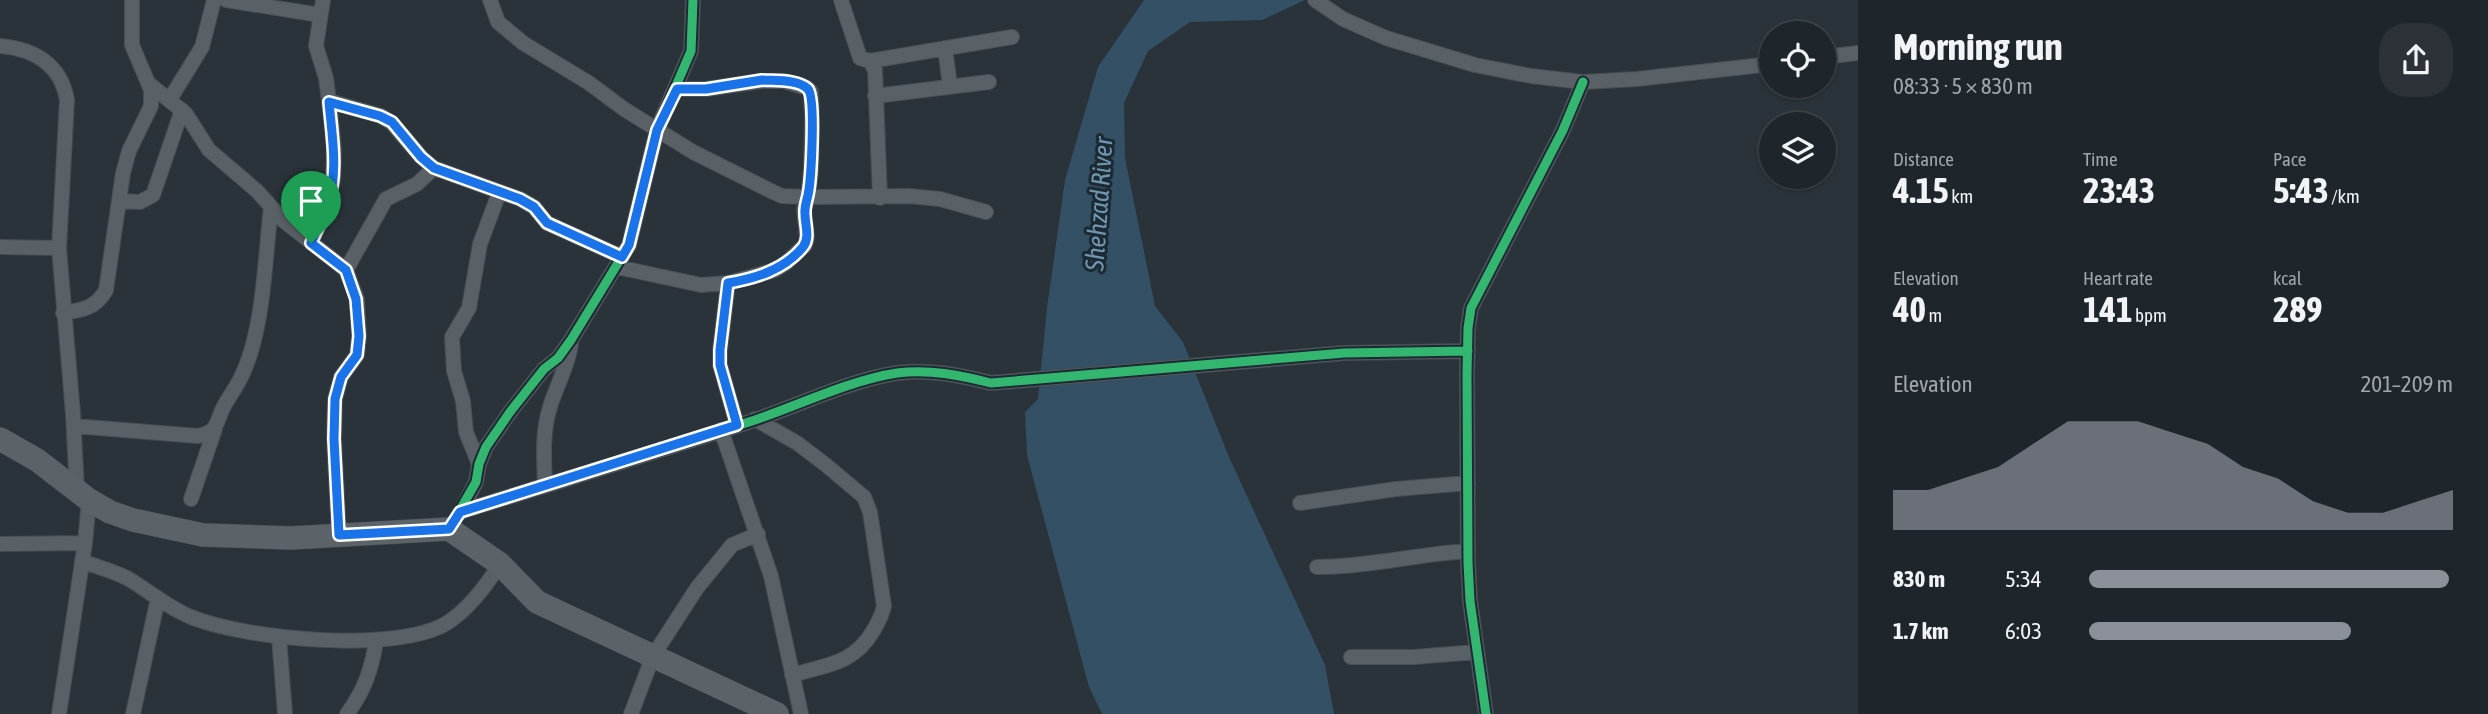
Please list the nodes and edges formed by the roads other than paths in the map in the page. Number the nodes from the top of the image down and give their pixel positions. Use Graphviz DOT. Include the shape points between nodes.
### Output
graph roads {
  1 [pos="132,0"];
  2 [pos="214,0"];
  3 [pos="226,0"];
  4 [pos="490,0"];
  5 [pos="693,0"];
  6 [pos="841,0"];
  7 [pos="1315,0"];
  8 [pos="321,7"];
  9 [pos="1012,37"];
  10 [pos="0,46"];
  11 [pos="945,48"];
  12 [pos="1858,53"];
  13 [pos="1836,56"];
  14 [pos="870,61"];
  15 [pos="1759,65"];
  16 [pos="989,82"];
  17 [pos="1583,82"];
  18 [pos="148,83"];
  19 [pos="950,86"];
  20 [pos="677,89"];
  21 [pos="875,96"];
  22 [pos="170,99"];
  23 [pos="329,102"];
  24 [pos="181,110"];
  25 [pos="657,130"];
  26 [pos="434,168"];
  27 [pos="499,193"];
  28 [pos="808,197"];
  29 [pos="880,198"];
  30 [pos="119,201"];
  31 [pos="271,206"];
  32 [pos="986,212"];
  33 [pos="311,243"];
  34 [pos="0,247"];
  35 [pos="59,248"];
  36 [pos="620,262"];
  37 [pos="346,270"];
  38 [pos="728,283"];
  39 [pos="63,313"];
  40 [pos="571,340"];
  41 [pos="1468,351"];
  42 [pos="755,419"];
  43 [pos="737,425"];
  44 [pos="74,426"];
  45 [pos="215,429"];
  46 [pos="721,430"];
  47 [pos="0,439"];
  48 [pos="479,464"];
  49 [pos="1468,483"];
  50 [pos="545,485"];
  51 [pos="83,495"];
  52 [pos="191,499"];
  53 [pos="1300,503"];
  54 [pos="455,520"];
  55 [pos="758,534"];
  56 [pos="339,535"];
  57 [pos="85,542"];
  58 [pos="0,544"];
  59 [pos="1468,551"];
  60 [pos="82,561"];
  61 [pos="500,564"];
  62 [pos="1317,567"];
  63 [pos="158,598"];
  64 [pos="279,637"];
  65 [pos="376,641"];
  66 [pos="1476,652"];
  67 [pos="653,656"];
  68 [pos="1351,657"];
  69 [pos="792,675"];
  70 [pos="349,713"];
  71 [pos="59,714"];
  72 [pos="133,714"];
  73 [pos="285,714"];
  74 [pos="631,714"];
  75 [pos="777,714"];
  76 [pos="801,714"];
  77 [pos="1486,714"];
  1 -- 18 [label="street" via="132,45"];
  2 -- 22 [label="street" via="202,47"];
  3 -- 8 [label="street"];
  4 -- 25 [label="street" via="498,22 523,43"];
  5 -- 20 [label="street" via="691,51"];
  6 -- 14 [label="street" via="860,58"];
  7 -- 17 [label="street" via="1343,19 1424,50 1475,65"];
  8 -- 23 [label="street" via="316,46"];
  9 -- 11 [label="street"];
  10 -- 35 [label="street" via="35,53 52,65 65,86"];
  11 -- 14 [label="street"];
  11 -- 19 [label="street"];
  12 -- 13 [label="street"];
  14 -- 21 [label="street" via="875,70"];
  15 -- 17 [label="street"];
  16 -- 19 [label="street"];
  17 -- 41 [label="street" via="1535,186 1479,289 1471,308"];
  18 -- 22 [label="street"];
  18 -- 30 [label="street" via="151,106 129,151"];
  19 -- 21 [label="street"];
  20 -- 25 [label="street"];
  20 -- 28 [label="street" via="762,80 807,88 813,119"];
  21 -- 29 [label="street"];
  22 -- 24 [label="street"];
  23 -- 26 [label="street" via="392,122"];
  23 -- 33 [label="street" via="333,180"];
  24 -- 30 [label="street" via="153,195 140,202"];
  24 -- 31 [label="street" via="209,150"];
  25 -- 28 [label="street" via="782,196"];
  25 -- 36 [label="street" via="629,245"];
  26 -- 27 [label="street"];
  26 -- 37 [label="street" via="417,184 390,195"];
  27 -- 36 [label="street" via="520,199 547,223"];
  27 -- 48 [label="street" via="480,244 469,307 452,337 466,432"];
  28 -- 29 [label="street"];
  28 -- 38 [label="street" via="805,245 775,270"];
  29 -- 32 [label="street" via="940,199"];
  30 -- 39 [label="street" via="106,290 99,302 86,309"];
  31 -- 33 [label="street"];
  31 -- 45 [label="street" via="251,347"];
  33 -- 37 [label="street"];
  34 -- 35 [label="street"];
  35 -- 39 [label="street"];
  36 -- 38 [label="street" via="701,285"];
  36 -- 40 [label="street"];
  37 -- 56 [label="street" via="356,299 359,336 357,355 341,377 335,399"];
  38 -- 43 [label="street" via="720,365"];
  39 -- 44 [label="street"];
  40 -- 48 [label="street" via="510,412"];
  40 -- 50 [label="street" via="569,358 549,408"];
  41 -- 42 [label="street" via="1380,351 991,383 952,373 897,373"];
  41 -- 49 [label="street"];
  42 -- 43 [label="street"];
  42 -- 69 [label="street" via="797,443 864,497 884,606 864,646 848,659"];
  43 -- 46 [label="street"];
  44 -- 45 [label="street" via="198,436"];
  44 -- 51 [label="street"];
  45 -- 52 [label="street"];
  46 -- 50 [label="street"];
  46 -- 55 [label="street"];
  47 -- 51 [label="main road"];
  48 -- 54 [label="street" via="476,482"];
  49 -- 53 [label="street"];
  49 -- 59 [label="street"];
  50 -- 54 [label="street"];
  51 -- 56 [label="main road" via="133,520 203,535"];
  51 -- 57 [label="street"];
  54 -- 56 [label="main road"];
  54 -- 61 [label="main road"];
  55 -- 67 [label="street" via="723,554"];
  55 -- 69 [label="street"];
  57 -- 58 [label="street"];
  57 -- 60 [label="street"];
  59 -- 62 [label="street"];
  59 -- 66 [label="street"];
  60 -- 63 [label="street" via="125,578"];
  60 -- 71 [label="street"];
  61 -- 65 [label="street" via="484,589 448,622 429,632"];
  61 -- 67 [label="main road" via="537,602"];
  63 -- 64 [label="street" via="212,625"];
  63 -- 72 [label="street"];
  64 -- 65 [label="street"];
  64 -- 73 [label="street"];
  65 -- 70 [label="street" via="366,684"];
  66 -- 68 [label="street"];
  66 -- 77 [label="street"];
  67 -- 74 [label="street"];
  67 -- 75 [label="main road"];
  69 -- 76 [label="street"];
}
